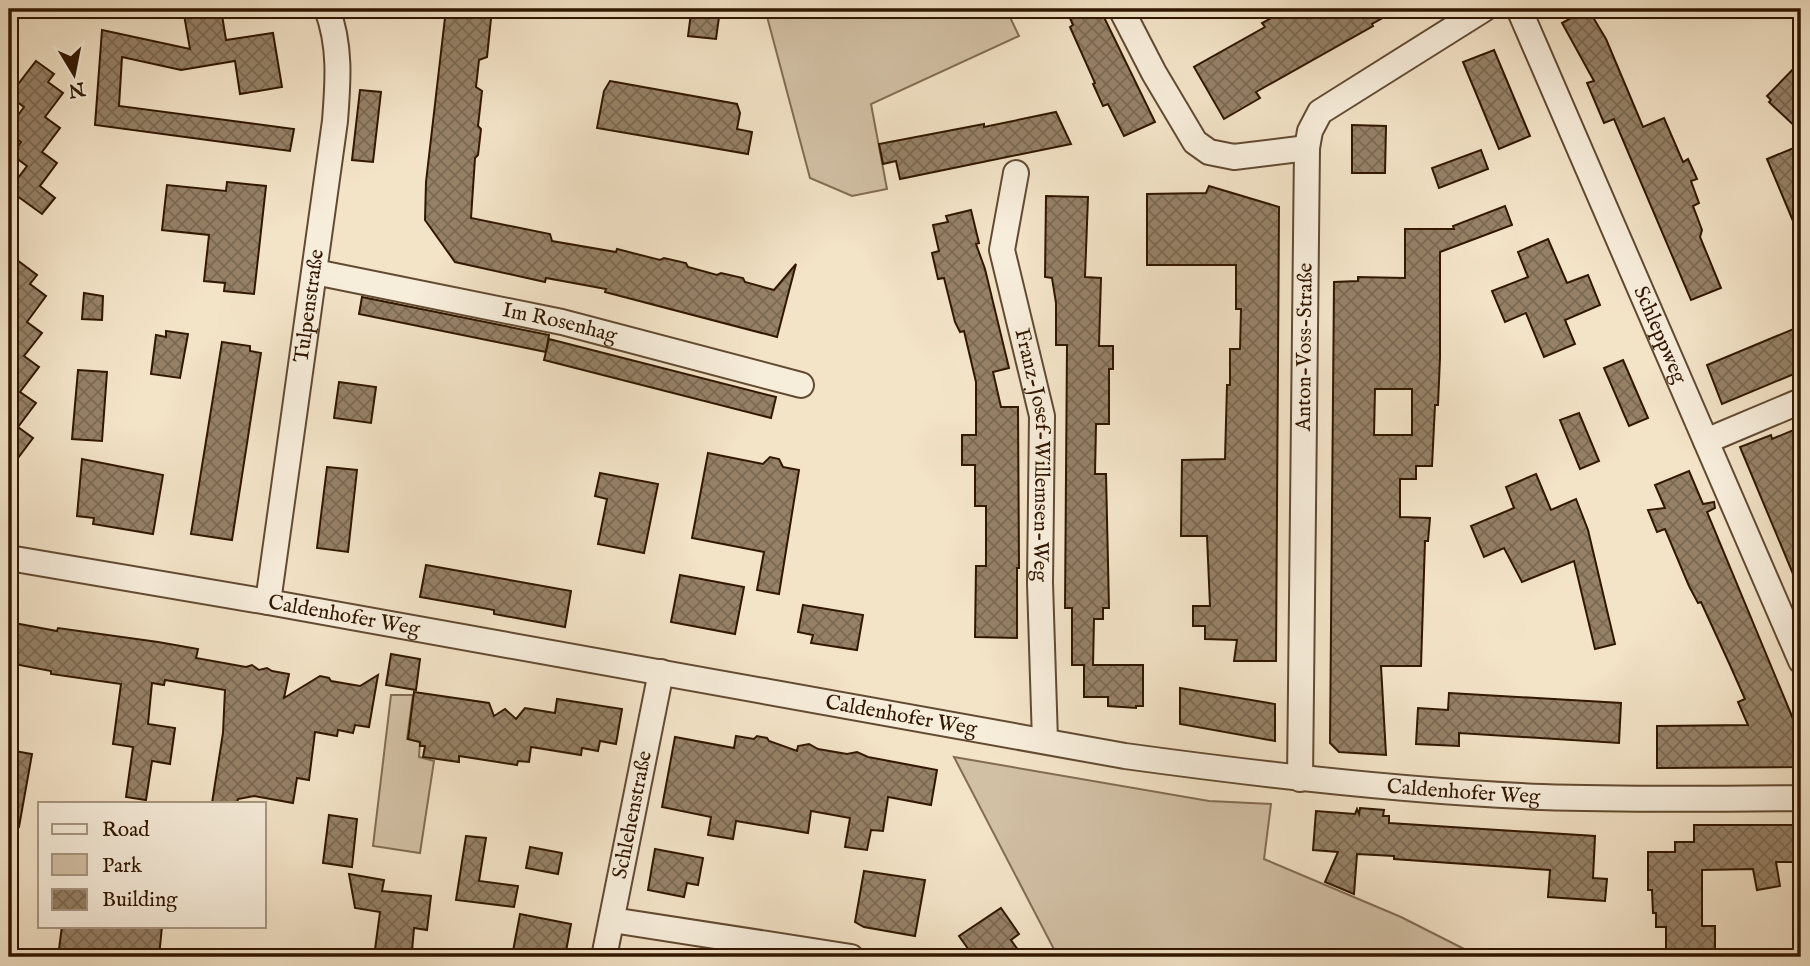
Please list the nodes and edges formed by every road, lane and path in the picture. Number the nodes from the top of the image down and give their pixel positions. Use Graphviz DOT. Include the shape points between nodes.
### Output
graph roads {
  1 [pos="327,9"];
  2 [pos="1121,9"];
  3 [pos="1484,9"];
  4 [pos="1519,9"];
  5 [pos="1307,148"];
  6 [pos="1016,173"];
  7 [pos="315,272"];
  8 [pos="801,385"];
  9 [pos="1801,401"];
  10 [pos="1706,441"];
  11 [pos="9,558"];
  12 [pos="268,602"];
  13 [pos="1801,661"];
  14 [pos="661,672"];
  15 [pos="1045,741"];
  16 [pos="1300,779"];
  17 [pos="1801,798"];
  18 [pos="612,920"];
  19 [pos="604,957"];
  20 [pos="850,957"];
  1 -- 7 [label="street, Tulpenstraße" via="337,44 337,89"];
  2 -- 5 [label="street" via="1195,142 1209,152 1234,157"];
  3 -- 5 [label="street, Anton-Voss-Straße" via="1320,112"];
  4 -- 10 [label="street, Schleppweg"];
  5 -- 16 [label="street, Anton-Voss-Straße"];
  6 -- 15 [label="street, Franz-Josef-Willemsen-Weg" via="1002,250 1042,416 1040,583"];
  7 -- 8 [label="street, Im Rosenhag" via="562,322"];
  7 -- 12 [label="street, Tulpenstraße"];
  9 -- 10 [label="street"];
  10 -- 13 [label="street, Schleppweg"];
  11 -- 12 [label="street, Caldenhofer Weg"];
  12 -- 14 [label="street, Caldenhofer Weg"];
  14 -- 15 [label="street, Caldenhofer Weg"];
  14 -- 18 [label="street, Schlehenstraße"];
  15 -- 16 [label="street, Caldenhofer Weg"];
  16 -- 17 [label="street, Caldenhofer Weg" via="1539,797"];
  18 -- 19 [label="street, Schlehenstraße"];
  18 -- 20 [label="street"];
}
